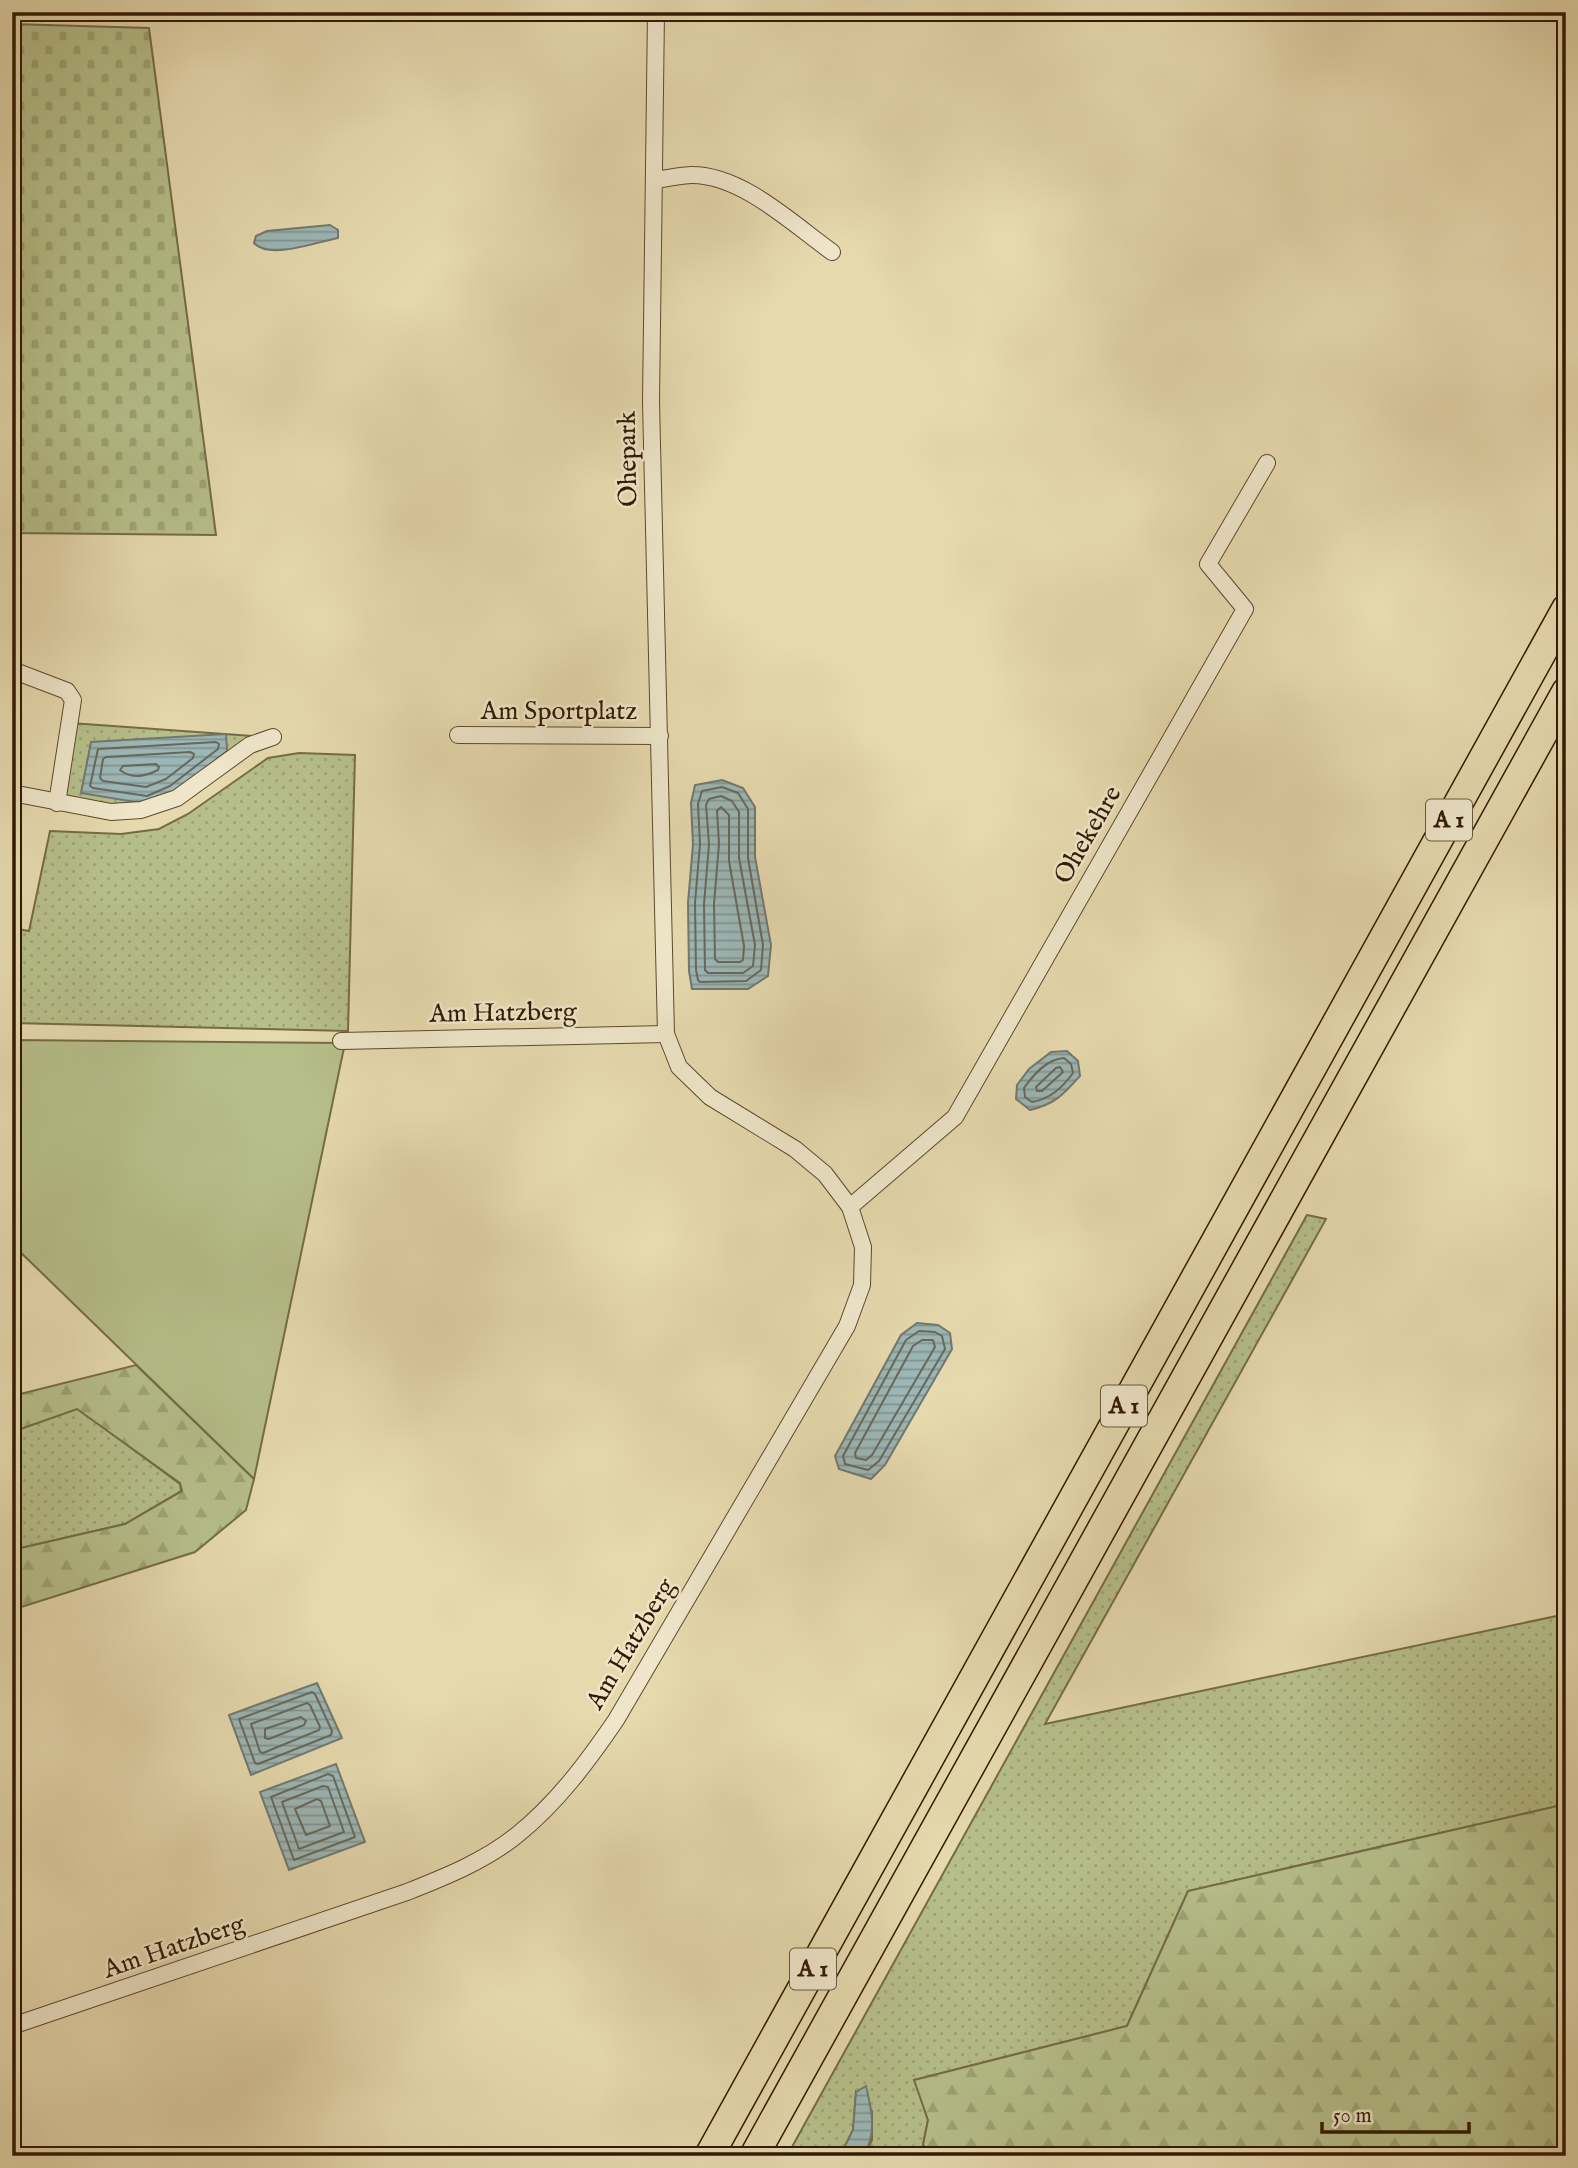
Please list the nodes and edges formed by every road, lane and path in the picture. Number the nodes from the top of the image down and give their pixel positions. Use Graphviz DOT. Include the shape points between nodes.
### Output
graph roads {
  1 [pos="656,12"];
  2 [pos="654,180"];
  3 [pos="832,252"];
  4 [pos="1267,463"];
  5 [pos="1566,609"];
  6 [pos="12,670"];
  7 [pos="1566,692"];
  8 [pos="458,735"];
  9 [pos="660,736"];
  10 [pos="273,737"];
  11 [pos="12,793"];
  12 [pos="57,803"];
  13 [pos="666,1034"];
  14 [pos="341,1041"];
  15 [pos="850,1206"];
  16 [pos="829,2018"];
  17 [pos="12,2026"];
  18 [pos="709,2156"];
  19 [pos="754,2156"];
  20 [pos="776,2156"];
  1 -- 2 [label="street, Ohepark"];
  2 -- 3 [label="street" via="692,175 728,181"];
  2 -- 9 [label="street, Ohepark" via="651,402"];
  4 -- 15 [label="street, Ohekehre" via="1208,564 1245,609 955,1117"];
  5 -- 18 [label="highway, A 1"];
  6 -- 12 [label="street" via="67,691 73,700"];
  7 -- 16 [label="highway, A 1"];
  8 -- 9 [label="street, Am Sportplatz"];
  9 -- 13 [label="street, Am Hatzberg"];
  10 -- 12 [label="street" via="250,745 177,798 141,810 111,812"];
  11 -- 12 [label="street"];
  13 -- 14 [label="street, Am Hatzberg"];
  13 -- 15 [label="street, Am Hatzberg" via="679,1067 710,1097 795,1149 825,1174"];
  15 -- 17 [label="street, Am Hatzberg" via="863,1247 862,1285 847,1326 616,1720 542,1812 498,1848 426,1884"];
  16 -- 19 [label="highway, A 1"];
  16 -- 20 [label="highway"];
}
